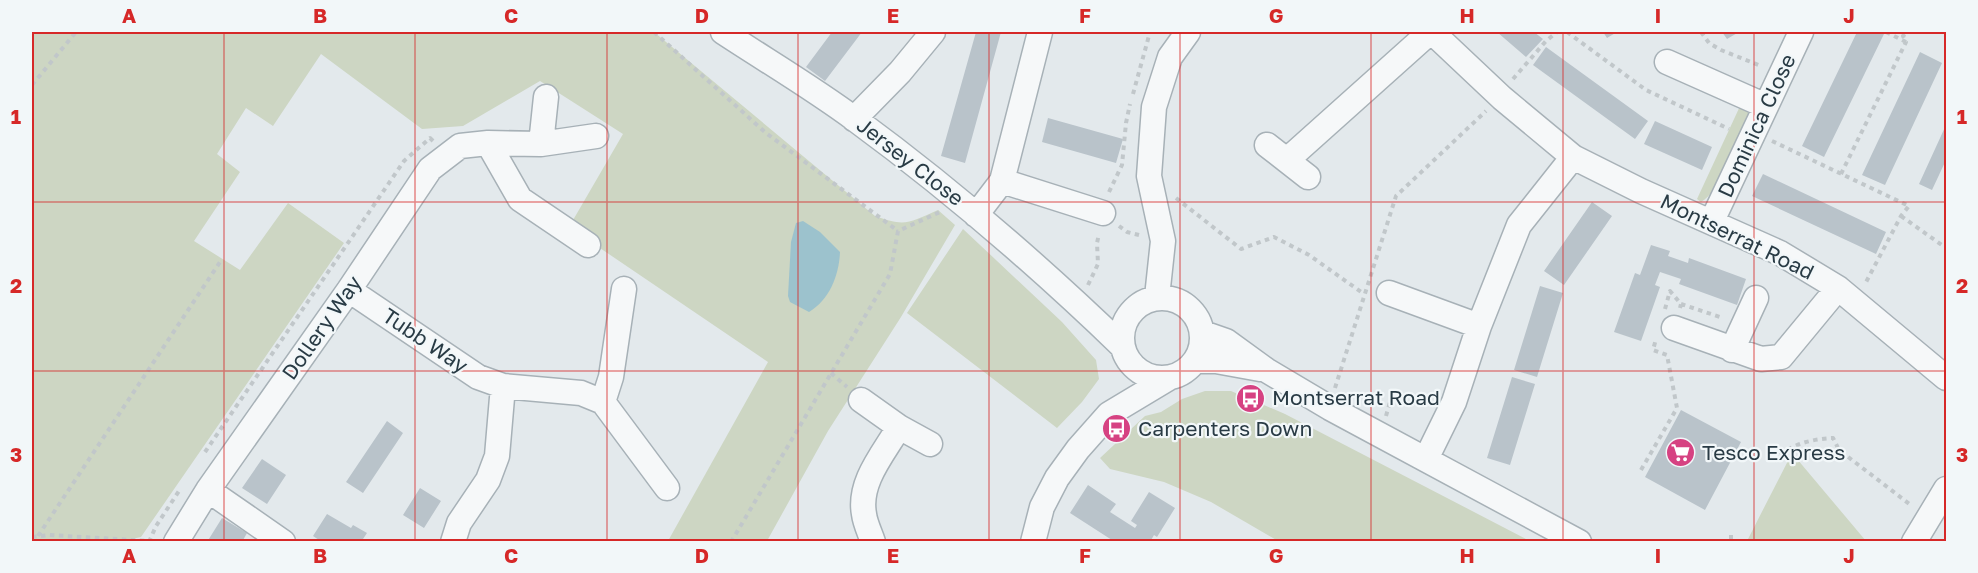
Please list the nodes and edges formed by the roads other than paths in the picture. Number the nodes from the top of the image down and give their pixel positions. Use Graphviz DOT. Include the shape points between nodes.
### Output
graph roads {
  1 [pos="723,32"];
  2 [pos="933,32"];
  3 [pos="1040,32"];
  4 [pos="1188,32"];
  5 [pos="1431,32"];
  6 [pos="1801,32"];
  7 [pos="1667,62"];
  8 [pos="546,97"];
  9 [pos="1766,106"];
  10 [pos="855,118"];
  11 [pos="596,136"];
  12 [pos="488,143"];
  13 [pos="541,144"];
  14 [pos="1267,145"];
  15 [pos="1573,157"];
  16 [pos="1287,160"];
  17 [pos="1308,177"];
  18 [pos="1002,182"];
  19 [pos="969,208"];
  20 [pos="1105,210"];
  21 [pos="1712,221"];
  22 [pos="588,244"];
  23 [pos="1162,246"];
  24 [pos="1838,288"];
  25 [pos="624,289"];
  26 [pos="349,290"];
  27 [pos="1389,293"];
  28 [pos="1157,297"];
  29 [pos="1756,298"];
  30 [pos="1186,304"];
  31 [pos="1084,310"];
  32 [pos="1132,311"];
  33 [pos="1666,323"];
  34 [pos="1479,326"];
  35 [pos="1203,333"];
  36 [pos="1123,347"];
  37 [pos="1732,350"];
  38 [pos="1195,361"];
  39 [pos="1135,368"];
  40 [pos="1266,370"];
  41 [pos="1169,378"];
  42 [pos="1947,378"];
  43 [pos="503,386"];
  44 [pos="861,400"];
  45 [pos="603,402"];
  46 [pos="1124,404"];
  47 [pos="899,427"];
  48 [pos="930,444"];
  49 [pos="1426,459"];
  50 [pos="667,488"];
  51 [pos="1947,489"];
  52 [pos="208,490"];
  53 [pos="176,542"];
  54 [pos="283,542"];
  55 [pos="453,542"];
  56 [pos="873,542"];
  57 [pos="1033,542"];
  58 [pos="1580,542"];
  59 [pos="1914,542"];
  1 -- 10 [label="street, Jersey Close"];
  2 -- 10 [label="street"];
  3 -- 18 [label="street"];
  4 -- 23 [label="street" via="1170,57 1154,107 1149,176"];
  5 -- 15 [label="street, Montserrat Road"];
  5 -- 16 [label="street"];
  6 -- 9 [label="street, Dominica Close"];
  7 -- 9 [label="street"];
  8 -- 13 [label="street"];
  9 -- 21 [label="street, Dominica Close"];
  10 -- 19 [label="street, Jersey Close"];
  11 -- 13 [label="street, Dollery Way"];
  12 -- 13 [label="street, Dollery Way"];
  12 -- 22 [label="street" via="519,199"];
  12 -- 26 [label="street, Dollery Way" via="460,146 430,169"];
  14 -- 16 [label="street"];
  15 -- 21 [label="street, Montserrat Road"];
  15 -- 34 [label="street" via="1519,225"];
  16 -- 17 [label="street"];
  18 -- 19 [label="street"];
  18 -- 20 [label="street"];
  19 -- 31 [label="street, Jersey Close"];
  21 -- 24 [label="street, Montserrat Road" via="1780,253"];
  23 -- 28 [label="street"];
  23 -- 30 [label="street"];
  24 -- 37 [label="street" via="1781,357 1761,359"];
  24 -- 42 [label="street, Montserrat Road"];
  25 -- 45 [label="street" via="611,377"];
  26 -- 43 [label="street, Tubb Way" via="478,377"];
  26 -- 52 [label="street, Dollery Way"];
  27 -- 34 [label="street"];
  28 -- 30 [label="street"];
  28 -- 32 [label="street"];
  29 -- 37 [label="street"];
  30 -- 35 [label="street" via="1196,315"];
  31 -- 32 [label="street"];
  31 -- 36 [label="street, Jersey Close"];
  32 -- 36 [label="street" via="1122,333"];
  33 -- 37 [label="street"];
  34 -- 49 [label="street" via="1454,402"];
  35 -- 38 [label="street"];
  35 -- 40 [label="street" via="1226,341"];
  36 -- 39 [label="street"];
  38 -- 40 [label="street"];
  38 -- 41 [label="street"];
  39 -- 41 [label="street" via="1155,378"];
  39 -- 46 [label="street"];
  40 -- 49 [label="street"];
  41 -- 46 [label="street"];
  43 -- 45 [label="street, Tubb Way" via="581,393"];
  43 -- 55 [label="street" via="497,456 488,480 459,522"];
  44 -- 47 [label="street"];
  45 -- 50 [label="street"];
  46 -- 57 [label="street" via="1109,414 1058,478 1042,507"];
  47 -- 48 [label="street"];
  47 -- 56 [label="street" via="864,493 864,513"];
  49 -- 58 [label="street"];
  51 -- 59 [label="street"];
  52 -- 53 [label="street, Dollery Way"];
  52 -- 54 [label="street"];
}
